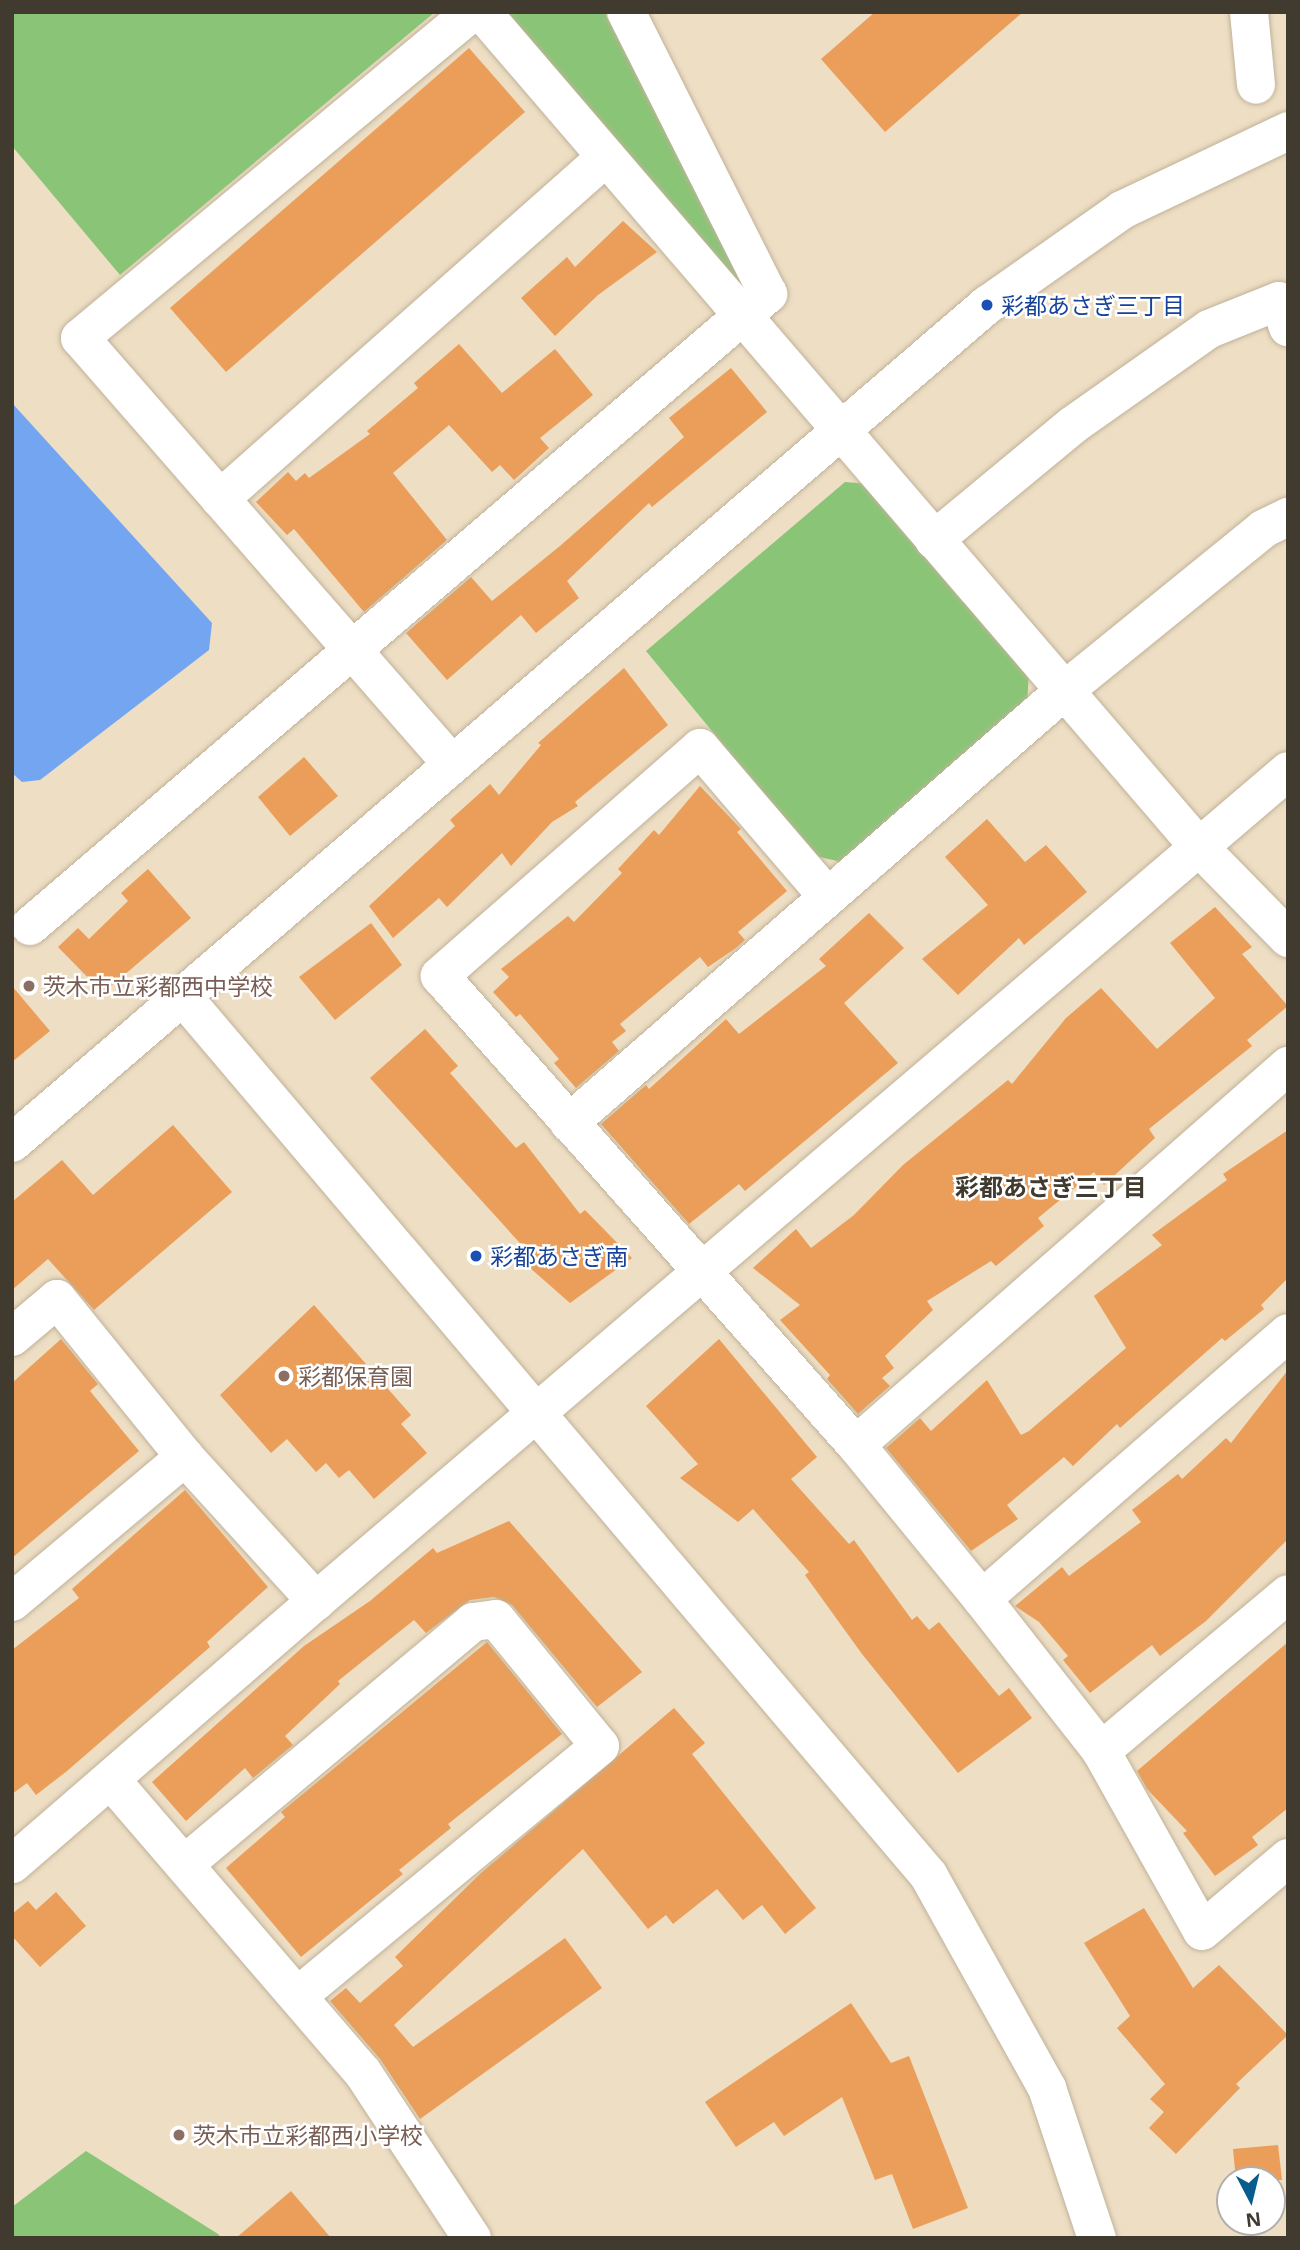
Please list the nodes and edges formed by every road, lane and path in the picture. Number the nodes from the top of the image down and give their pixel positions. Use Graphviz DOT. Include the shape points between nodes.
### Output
graph roads {
  1 [pos="472,12"];
  2 [pos="482,12"];
  3 [pos="626,12"];
  4 [pos="1249,12"];
  5 [pos="1256,85"];
  6 [pos="1288,131"];
  7 [pos="606,157"];
  8 [pos="741,315"];
  9 [pos="1288,327"];
  10 [pos="843,433"];
  11 [pos="220,499"];
  12 [pos="1288,517"];
  13 [pos="934,540"];
  14 [pos="349,648"];
  15 [pos="1064,691"];
  16 [pos="451,763"];
  17 [pos="1288,771"];
  18 [pos="1198,846"];
  19 [pos="827,896"];
  20 [pos="30,926"];
  21 [pos="1288,938"];
  22 [pos="184,998"];
  23 [pos="1288,1066"];
  24 [pos="569,1123"];
  25 [pos="12,1143"];
  26 [pos="701,1273"];
  27 [pos="1288,1334"];
  28 [pos="12,1337"];
  29 [pos="541,1413"];
  30 [pos="856,1445"];
  31 [pos="185,1457"];
  32 [pos="1288,1594"];
  33 [pos="982,1599"];
  34 [pos="316,1601"];
  35 [pos="12,1602"];
  36 [pos="1101,1751"];
  37 [pos="111,1780"];
  38 [pos="1288,1858"];
  39 [pos="186,1863"];
  40 [pos="12,1864"];
  41 [pos="298,1996"];
  42 [pos="472,2238"];
  43 [pos="1097,2238"];
  1 -- 11 [label="street" via="80,338"];
  2 -- 7 [label="street"];
  3 -- 8 [label="street" via="768,294"];
  4 -- 5 [label="street"];
  6 -- 10 [label="street" via="1122,210 987,305"];
  7 -- 8 [label="street"];
  7 -- 11 [label="street"];
  8 -- 10 [label="street"];
  8 -- 14 [label="street"];
  9 -- 13 [label="street" via="1279,301 1209,329 1073,425"];
  10 -- 13 [label="street"];
  10 -- 16 [label="street"];
  11 -- 14 [label="street"];
  12 -- 15 [label="street" via="1263,529"];
  13 -- 15 [label="street"];
  14 -- 16 [label="street"];
  14 -- 20 [label="street"];
  15 -- 18 [label="street"];
  15 -- 19 [label="street"];
  16 -- 22 [label="street"];
  17 -- 18 [label="street"];
  18 -- 21 [label="street"];
  18 -- 26 [label="street"];
  19 -- 24 [label="street"];
  19 -- 24 [label="street" via="700,748 450,967 440,976"];
  22 -- 25 [label="street"];
  22 -- 29 [label="street"];
  23 -- 30 [label="street"];
  24 -- 26 [label="street"];
  26 -- 29 [label="street"];
  26 -- 30 [label="street"];
  27 -- 33 [label="street"];
  28 -- 31 [label="street" via="57,1299"];
  29 -- 34 [label="street"];
  29 -- 43 [label="street" via="929,1876 1047,2088"];
  30 -- 33 [label="street"];
  31 -- 34 [label="street"];
  31 -- 35 [label="street"];
  32 -- 36 [label="street"];
  33 -- 36 [label="street"];
  34 -- 37 [label="street"];
  36 -- 38 [label="street" via="1202,1931"];
  37 -- 39 [label="street"];
  37 -- 40 [label="street"];
  39 -- 41 [label="street"];
  39 -- 41 [label="street" via="473,1622 496,1619 600,1746"];
  41 -- 42 [label="street" via="363,2073"];
}
